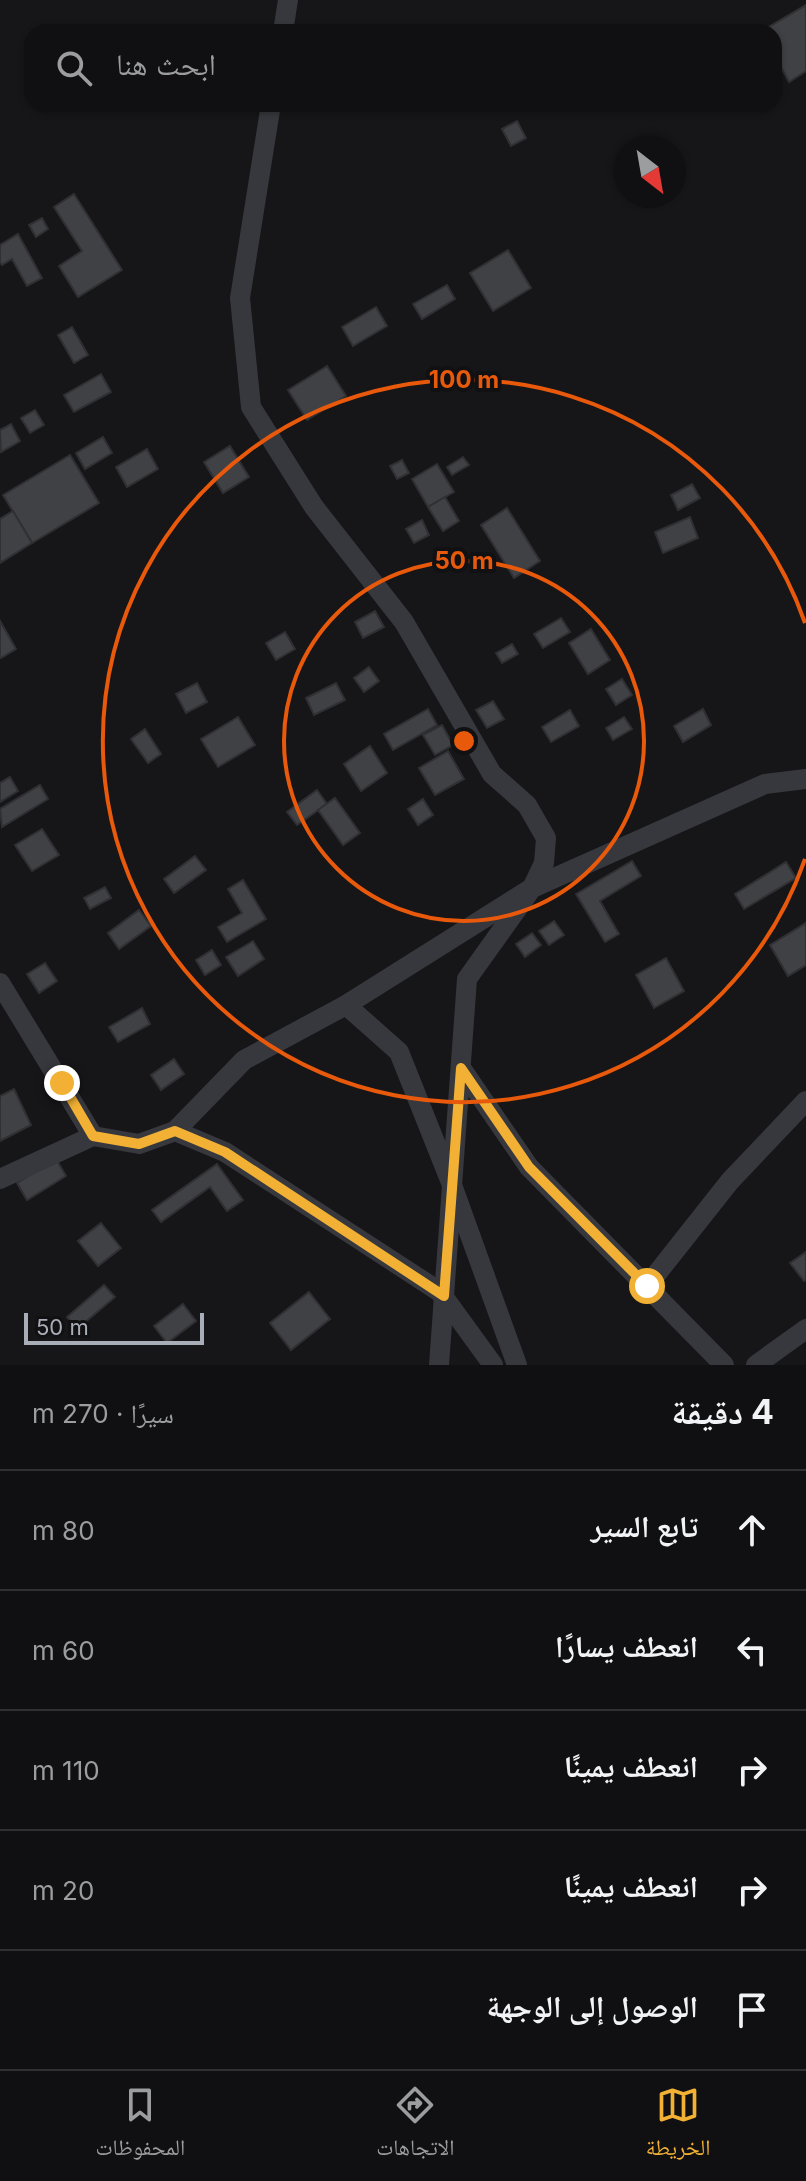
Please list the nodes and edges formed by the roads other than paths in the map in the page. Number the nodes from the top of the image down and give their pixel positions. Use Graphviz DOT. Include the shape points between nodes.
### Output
graph roads {
  1 [pos="288,0"];
  2 [pos="284,24"];
  3 [pos="270,112"];
  4 [pos="806,779"];
  5 [pos="532,888"];
  6 [pos="0,983"];
  7 [pos="346,1005"];
  8 [pos="461,1068"];
  9 [pos="806,1101"];
  10 [pos="175,1131"];
  11 [pos="93,1136"];
  12 [pos="0,1179"];
  13 [pos="452,1185"];
  14 [pos="647,1286"];
  15 [pos="444,1296"];
  16 [pos="806,1329"];
  17 [pos="439,1365"];
  18 [pos="493,1365"];
  19 [pos="517,1365"];
  20 [pos="724,1365"];
  21 [pos="756,1365"];
  1 -- 2 [label="street"];
  3 -- 5 [label="street" via="240,298 251,407 314,507 404,622 492,774 527,805 540,827 546,838 544,863"];
  4 -- 5 [label="street" via="765,784"];
  5 -- 7 [label="street"];
  5 -- 8 [label="street" via="467,979"];
  6 -- 11 [label="street"];
  7 -- 10 [label="street" via="244,1060"];
  7 -- 13 [label="street" via="399,1052"];
  8 -- 13 [label="street"];
  8 -- 14 [label="street" via="529,1167"];
  9 -- 14 [label="street" via="730,1181"];
  10 -- 11 [label="street" via="139,1144"];
  10 -- 15 [label="street" via="225,1152"];
  11 -- 12 [label="street"];
  13 -- 15 [label="street"];
  13 -- 19 [label="street"];
  14 -- 20 [label="street"];
  15 -- 17 [label="street"];
  15 -- 18 [label="street"];
  16 -- 21 [label="street"];
}
